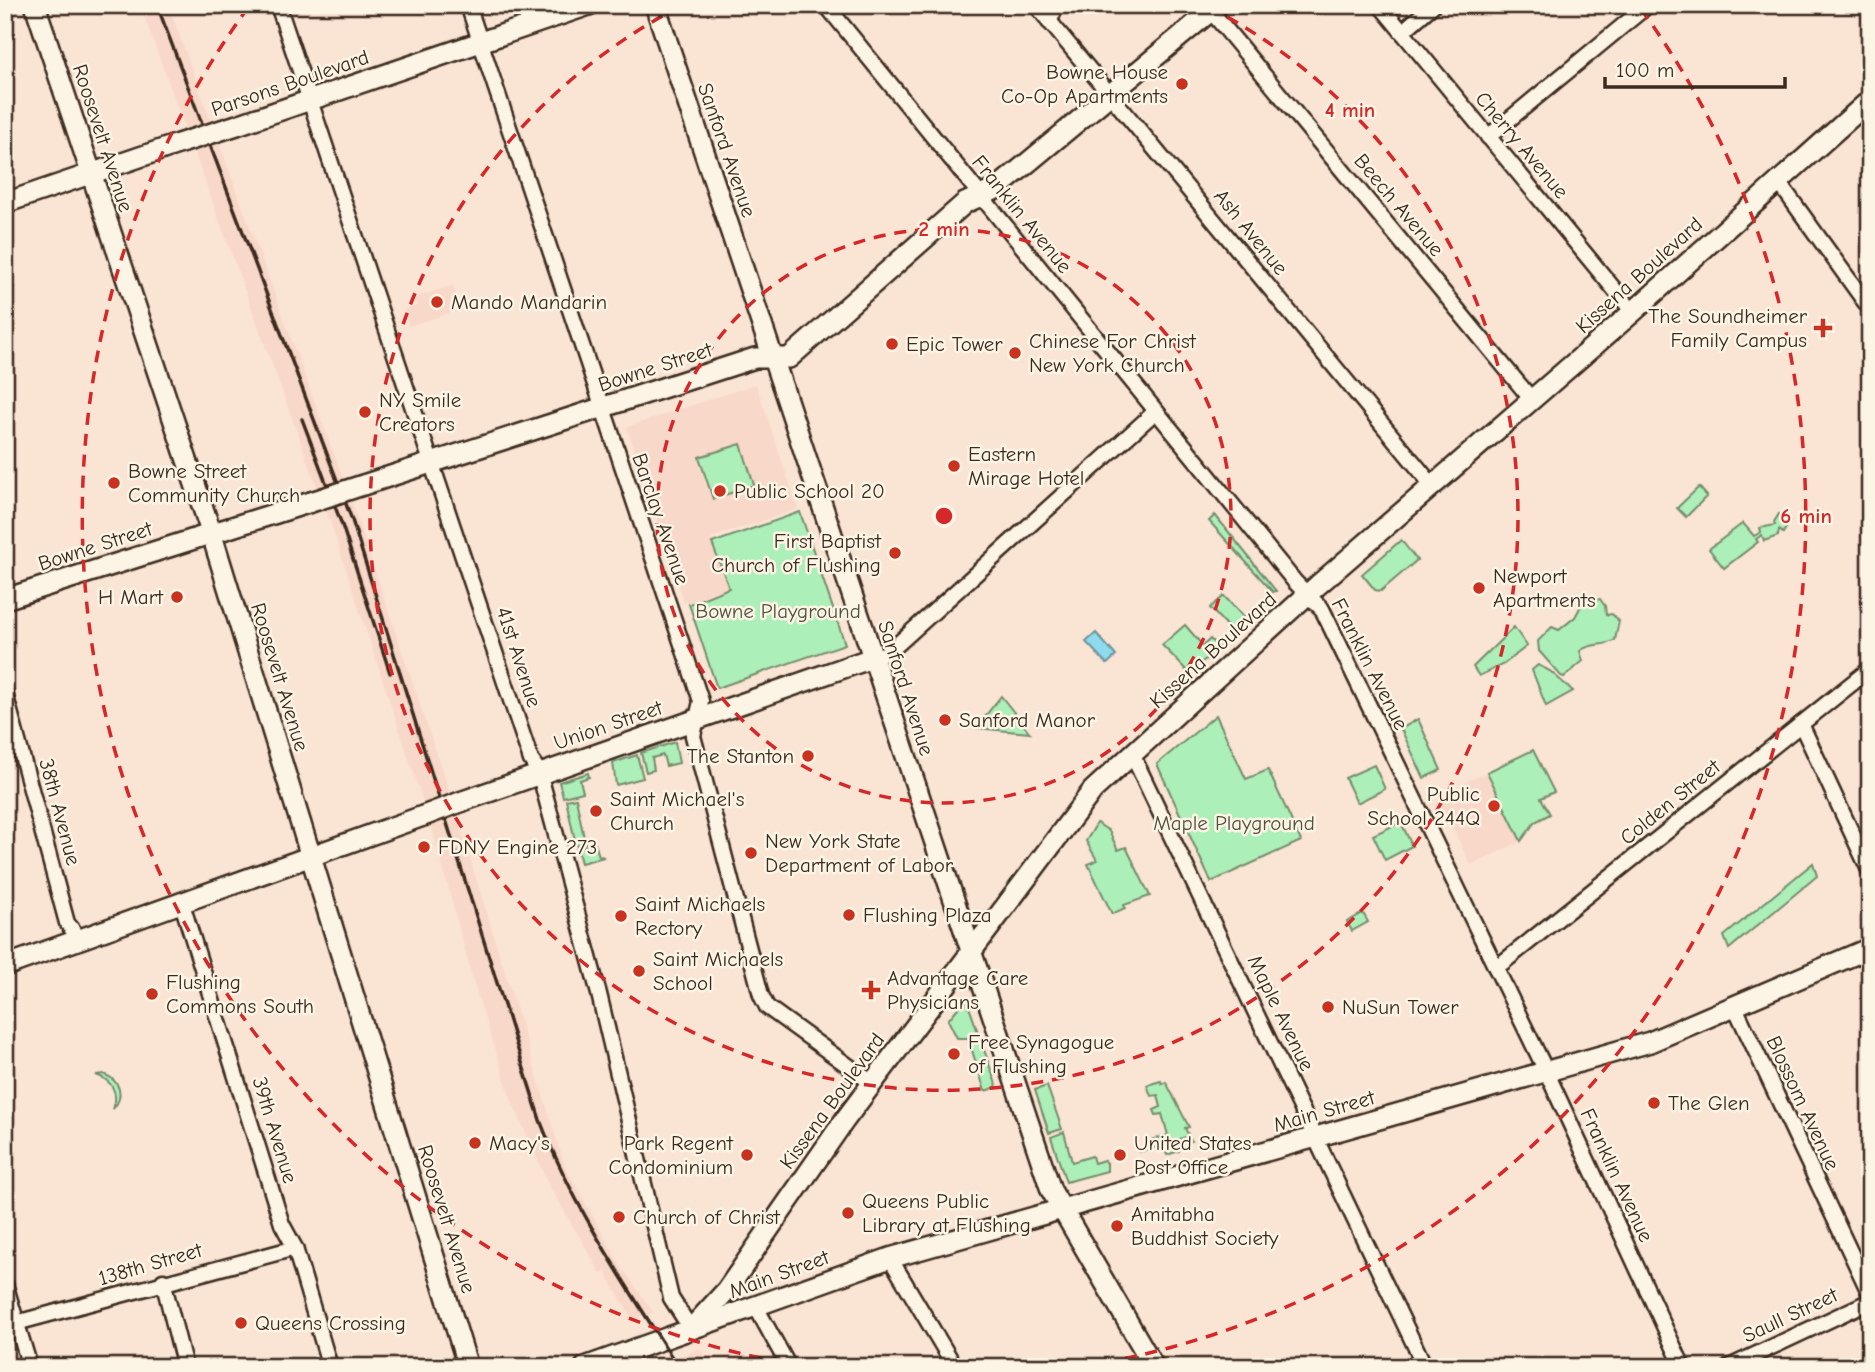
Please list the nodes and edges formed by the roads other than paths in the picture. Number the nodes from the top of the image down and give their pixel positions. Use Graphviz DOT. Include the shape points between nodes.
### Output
graph roads {
  1 [pos="35,5"];
  2 [pos="278,5"];
  3 [pos="468,5"];
  4 [pos="589,5"];
  5 [pos="654,5"];
  6 [pos="826,5"];
  7 [pos="1036,5"];
  8 [pos="1057,5"];
  9 [pos="1380,5"];
  10 [pos="1433,5"];
  11 [pos="1648,5"];
  12 [pos="1212,7"];
  13 [pos="1049,22"];
  14 [pos="1402,32"];
  15 [pos="480,43"];
  16 [pos="1110,94"];
  17 [pos="310,100"];
  18 [pos="1870,100"];
  19 [pos="1488,137"];
  20 [pos="91,174"];
  21 [pos="1777,181"];
  22 [pos="980,195"];
  23 [pos="5,203"];
  24 [pos="1870,309"];
  25 [pos="1633,312"];
  26 [pos="773,358"];
  27 [pos="1532,400"];
  28 [pos="602,408"];
  29 [pos="1156,411"];
  30 [pos="431,462"];
  31 [pos="1433,486"];
  32 [pos="211,532"];
  33 [pos="1308,595"];
  34 [pos="5,599"];
  35 [pos="872,658"];
  36 [pos="1870,669"];
  37 [pos="5,692"];
  38 [pos="696,718"];
  39 [pos="1801,724"];
  40 [pos="1132,754"];
  41 [pos="539,772"];
  42 [pos="1870,834"];
  43 [pos="1857,844"];
  44 [pos="311,855"];
  45 [pos="1870,872"];
  46 [pos="182,904"];
  47 [pos="80,939"];
  48 [pos="1870,948"];
  49 [pos="970,951"];
  50 [pos="5,966"];
  51 [pos="1496,968"];
  52 [pos="1735,1007"];
  53 [pos="1546,1072"];
  54 [pos="872,1083"];
  55 [pos="1317,1136"];
  56 [pos="1061,1209"];
  57 [pos="295,1248"];
  58 [pos="890,1258"];
  59 [pos="163,1281"];
  60 [pos="5,1284"];
  61 [pos="1870,1294"];
  62 [pos="1870,1301"];
  63 [pos="756,1307"];
  64 [pos="16,1323"];
  65 [pos="691,1329"];
  66 [pos="597,1365"];
  67 [pos="1730,1366"];
  68 [pos="30,1367"];
  69 [pos="185,1367"];
  70 [pos="330,1367"];
  71 [pos="468,1367"];
  72 [pos="789,1367"];
  73 [pos="955,1367"];
  74 [pos="1154,1367"];
  75 [pos="1425,1367"];
  76 [pos="1683,1367"];
  1 -- 20 [label="street, Roosevelt Avenue"];
  2 -- 17 [label="street, 41st Avenue"];
  3 -- 15 [label="street, Barclay Avenue"];
  4 -- 15 [label="street, Parsons Boulevard"];
  5 -- 26 [label="street, Sanford Avenue"];
  6 -- 22 [label="street, Franklin Avenue"];
  7 -- 13 [label="street, Ash Avenue"];
  8 -- 13 [label="street"];
  9 -- 14 [label="street, Cherry Avenue"];
  10 -- 14 [label="street"];
  11 -- 19 [label="street"];
  12 -- 16 [label="street, Bowne Street"];
  12 -- 27 [label="street, Beech Avenue"];
  13 -- 16 [label="street, Ash Avenue"];
  14 -- 19 [label="street, Cherry Avenue"];
  15 -- 17 [label="street, Parsons Boulevard"];
  15 -- 28 [label="street, Barclay Avenue"];
  16 -- 22 [label="street, Bowne Street" via="996,189"];
  16 -- 31 [label="street, Ash Avenue"];
  17 -- 20 [label="street, Parsons Boulevard, bridge"];
  17 -- 30 [label="street, 41st Avenue"];
  18 -- 21 [label="street, Kissena Boulevard"];
  19 -- 25 [label="street, Cherry Avenue"];
  20 -- 23 [label="street, Parsons Boulevard"];
  20 -- 32 [label="street, Roosevelt Avenue"];
  21 -- 24 [label="street"];
  21 -- 25 [label="street, Kissena Boulevard"];
  22 -- 26 [label="street, Bowne Street" via="924,237 789,358"];
  22 -- 29 [label="street, Franklin Avenue"];
  25 -- 27 [label="street, Kissena Boulevard"];
  26 -- 28 [label="street, Bowne Street" via="755,358"];
  26 -- 35 [label="street, Sanford Avenue"];
  27 -- 31 [label="street, Kissena Boulevard"];
  28 -- 30 [label="street, Bowne Street"];
  28 -- 38 [label="street, Barclay Avenue" via="701,701"];
  29 -- 33 [label="street, Franklin Avenue"];
  29 -- 35 [label="street, Union Street" via="889,652"];
  30 -- 32 [label="street, Bowne Street, bridge"];
  30 -- 41 [label="street, 41st Avenue" via="531,760"];
  31 -- 33 [label="street, Kissena Boulevard"];
  32 -- 34 [label="street, Bowne Street"];
  32 -- 44 [label="street, Roosevelt Avenue"];
  33 -- 40 [label="street, Kissena Boulevard"];
  33 -- 51 [label="street, Franklin Avenue" via="1322,609"];
  35 -- 38 [label="street, Union Street"];
  35 -- 49 [label="street, Sanford Avenue"];
  36 -- 39 [label="street, Colden Street"];
  37 -- 47 [label="street, 38th Avenue" via="67,923"];
  38 -- 41 [label="street, Union Street"];
  38 -- 54 [label="street, Barclay Avenue" via="693,736 761,995 767,1007"];
  39 -- 43 [label="street"];
  39 -- 51 [label="street, Colden Street"];
  40 -- 49 [label="street, Kissena Boulevard" via="1075,811"];
  40 -- 55 [label="street, Maple Avenue"];
  41 -- 44 [label="street, Union Street, bridge"];
  41 -- 65 [label="street, 41st Avenue" via="599,994 671,1298"];
  42 -- 43 [label="street"];
  43 -- 45 [label="street"];
  44 -- 46 [label="street, Union Street"];
  44 -- 71 [label="street, Roosevelt Avenue"];
  46 -- 47 [label="street, Union Street"];
  46 -- 57 [label="street, 39th Avenue" via="282,1224"];
  47 -- 50 [label="street, Union Street"];
  48 -- 52 [label="street, Main Street"];
  49 -- 54 [label="street, Kissena Boulevard"];
  49 -- 56 [label="street, Sanford Avenue"];
  51 -- 53 [label="street, Franklin Avenue"];
  52 -- 53 [label="street, Main Street" via="1650,1042"];
  52 -- 61 [label="street, Blossom Avenue"];
  53 -- 55 [label="street, Main Street"];
  53 -- 76 [label="street, Franklin Avenue"];
  54 -- 65 [label="street, Kissena Boulevard" via="726,1291"];
  55 -- 56 [label="street, Main Street"];
  55 -- 75 [label="street, Maple Avenue"];
  56 -- 58 [label="street, Main Street"];
  56 -- 74 [label="street, Sanford Avenue"];
  57 -- 59 [label="street, 138th Street"];
  57 -- 70 [label="street, 39th Avenue"];
  58 -- 63 [label="street, Main Street"];
  58 -- 73 [label="street"];
  59 -- 64 [label="street, 138th Street"];
  59 -- 69 [label="street"];
  60 -- 64 [label="street"];
  62 -- 67 [label="street, Saull Street"];
  63 -- 65 [label="street, Main Street"];
  63 -- 72 [label="street"];
  64 -- 68 [label="street"];
  65 -- 66 [label="street, Main Street"];
}
